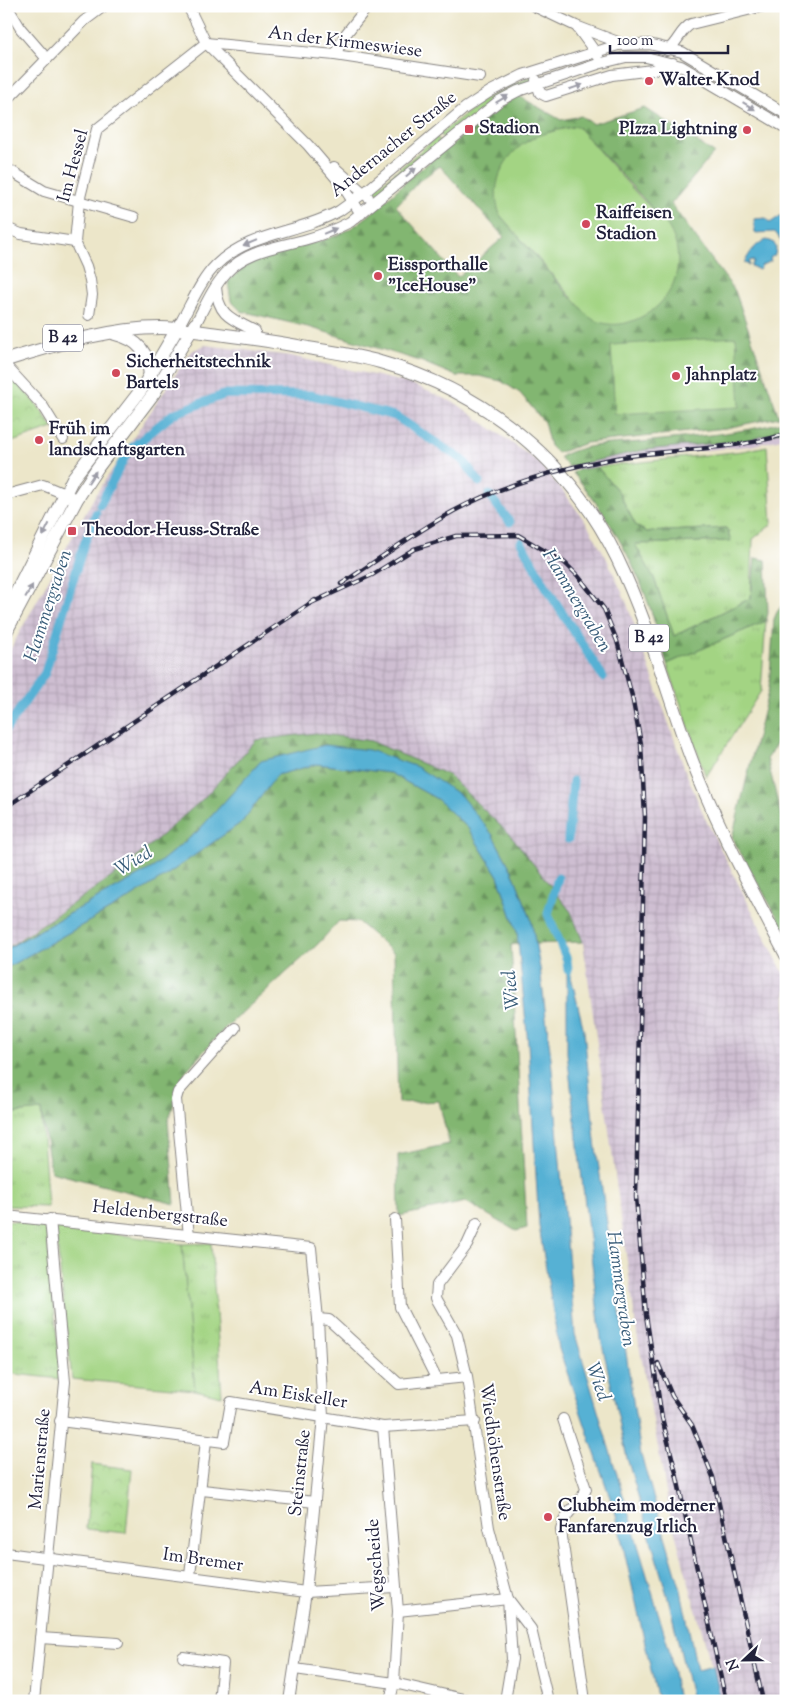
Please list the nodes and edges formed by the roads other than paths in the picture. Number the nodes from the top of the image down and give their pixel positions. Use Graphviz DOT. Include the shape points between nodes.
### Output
graph roads {
  1 [pos="7,6"];
  2 [pos="104,6"];
  3 [pos="188,6"];
  4 [pos="368,6"];
  5 [pos="534,6"];
  6 [pos="764,6"];
  7 [pos="576,26"];
  8 [pos="206,43"];
  9 [pos="624,44"];
  10 [pos="671,48"];
  11 [pos="594,52"];
  12 [pos="335,55"];
  13 [pos="639,56"];
  14 [pos="47,59"];
  15 [pos="607,61"];
  16 [pos="673,63"];
  17 [pos="542,68"];
  18 [pos="480,77"];
  19 [pos="536,84"];
  20 [pos="6,101"];
  21 [pos="786,102"];
  22 [pos="770,103"];
  23 [pos="786,114"];
  24 [pos="786,128"];
  25 [pos="308,145"];
  26 [pos="6,168"];
  27 [pos="364,193"];
  28 [pos="79,201"];
  29 [pos="353,202"];
  30 [pos="374,204"];
  31 [pos="361,214"];
  32 [pos="134,217"];
  33 [pos="6,228"];
  34 [pos="75,242"];
  35 [pos="216,287"];
  36 [pos="89,315"];
  37 [pos="180,325"];
  38 [pos="194,327"];
  39 [pos="255,331"];
  40 [pos="110,333"];
  41 [pos="366,358"];
  42 [pos="8,361"];
  43 [pos="150,376"];
  44 [pos="63,439"];
  45 [pos="64,494"];
  46 [pos="6,495"];
  47 [pos="77,499"];
  48 [pos="6,612"];
  49 [pos="6,632"];
  50 [pos="786,955"];
  51 [pos="235,1028"];
  52 [pos="6,1216"];
  53 [pos="50,1219"];
  54 [pos="395,1219"];
  55 [pos="477,1223"];
  56 [pos="189,1236"];
  57 [pos="311,1248"];
  58 [pos="318,1319"];
  59 [pos="467,1377"];
  60 [pos="437,1380"];
  61 [pos="323,1417"];
  62 [pos="563,1419"];
  63 [pos="60,1421"];
  64 [pos="475,1421"];
  65 [pos="383,1427"];
  66 [pos="206,1441"];
  67 [pos="202,1490"];
  68 [pos="315,1502"];
  69 [pos="6,1553"];
  70 [pos="49,1557"];
  71 [pos="190,1575"];
  72 [pos="395,1587"];
  73 [pos="306,1592"];
  74 [pos="508,1599"];
  75 [pos="398,1611"];
  76 [pos="40,1638"];
  77 [pos="118,1643"];
  78 [pos="183,1657"];
  79 [pos="295,1669"];
  80 [pos="394,1684"];
  81 [pos="34,1701"];
  82 [pos="219,1701"];
  83 [pos="289,1701"];
  84 [pos="390,1701"];
  85 [pos="472,1701"];
  86 [pos="505,1701"];
  87 [pos="548,1701"];
  88 [pos="586,1701"];
  1 -- 14 [label="street" via="21,29"];
  2 -- 14 [label="street" via="84,21"];
  3 -- 8 [label="street"];
  4 -- 12 [label="street" via="345,35"];
  5 -- 7 [label="street"];
  6 -- 10 [label="street" via="692,24 683,30"];
  7 -- 9 [label="street"];
  7 -- 11 [label="street" via="586,36"];
  8 -- 12 [label="street, An der Kirmeswiese"];
  8 -- 25 [label="street"];
  8 -- 28 [label="street, Im Hessel" via="97,129"];
  9 -- 10 [label="street, Andernacher Straße"];
  9 -- 11 [label="street, Andernacher Straße"];
  10 -- 13 [label="street"];
  10 -- 22 [label="street, Andernacher Straße" via="704,63"];
  11 -- 15 [label="street"];
  11 -- 17 [label="street, Andernacher Straße"];
  12 -- 18 [label="street, An der Kirmeswiese"];
  13 -- 15 [label="street, Andernacher Straße"];
  13 -- 16 [label="street, Andernacher Straße"];
  14 -- 20 [label="street"];
  15 -- 19 [label="street, Andernacher Straße"];
  19 -- 16 [label="street, one-way" via="540,93 546,96 612,75 654,70"];
  16 -- 24 [label="street, Andernacher Straße, one-way"];
  17 -- 19 [label="street"];
  17 -- 27 [label="street, Andernacher Straße" via="478,99"];
  30 -- 19 [label="street, Andernacher Straße, one-way" via="494,104"];
  21 -- 22 [label="street"];
  22 -- 23 [label="street, Andernacher Straße"];
  25 -- 27 [label="street"];
  25 -- 29 [label="street"];
  26 -- 28 [label="street" via="44,191"];
  27 -- 29 [label="street, Andernacher Straße"];
  27 -- 30 [label="street"];
  28 -- 32 [label="street"];
  28 -- 34 [label="street, Im Hessel"];
  29 -- 31 [label="street"];
  29 -- 37 [label="street, Andernacher Straße, one-way" via="323,220 253,242 230,254 205,278"];
  30 -- 31 [label="street, Andernacher Straße"];
  35 -- 31 [label="street, Andernacher Straße, one-way" via="226,272 245,259 322,235"];
  33 -- 34 [label="street" via="21,234"];
  34 -- 36 [label="street" via="90,280"];
  35 -- 38 [label="street, Andernacher Straße"];
  35 -- 39 [label="street" via="223,312"];
  37 -- 38 [label="main road, B 42"];
  37 -- 40 [label="main road, B 42"];
  37 -- 42 [label="main road, B 42" via="142,320 104,326 36,346"];
  37 -- 43 [label="main road"];
  38 -- 39 [label="main road, B 42"];
  38 -- 41 [label="main road, B 42"];
  47 -- 38 [label="main road, one-way" via="154,393"];
  39 -- 41 [label="main road, B 42" via="347,350"];
  40 -- 42 [label="main road, B 42"];
  40 -- 43 [label="main road" via="138,343 148,359"];
  41 -- 50 [label="main road, B 42" via="429,380 487,410 539,450 586,506 610,545 634,598 709,803"];
  42 -- 44 [label="street"];
  43 -- 45 [label="main road"];
  45 -- 46 [label="street" via="43,485"];
  45 -- 47 [label="street"];
  45 -- 48 [label="main road, one-way"];
  49 -- 47 [label="main road, one-way"];
  51 -- 56 [label="street" via="178,1092 176,1099"];
  52 -- 53 [label="street, Heldenbergstraße"];
  53 -- 56 [label="street, Heldenbergstraße"];
  53 -- 63 [label="street, Marienstraße" via="64,1382"];
  54 -- 60 [label="street" via="400,1307"];
  55 -- 59 [label="street, Wiedhöhenstraße" via="467,1245 437,1285 436,1298 457,1335"];
  56 -- 57 [label="street, Heldenbergstraße"];
  57 -- 58 [label="street, Steinstraße"];
  58 -- 60 [label="street" via="329,1320 399,1384"];
  58 -- 61 [label="street, Steinstraße"];
  59 -- 60 [label="street"];
  59 -- 64 [label="street, Wiedhöhenstraße"];
  61 -- 65 [label="street, Am Eiskeller"];
  61 -- 66 [label="street, Am Eiskeller" via="231,1402 224,1442"];
  61 -- 68 [label="street, Steinstraße"];
  62 -- 88 [label="street" via="586,1489 582,1500 563,1518 561,1530"];
  63 -- 66 [label="street, Am Eiskeller"];
  63 -- 70 [label="street, Marienstraße"];
  64 -- 65 [label="street, Am Eiskeller"];
  64 -- 74 [label="street, Wiedhöhenstraße" via="489,1528"];
  65 -- 72 [label="street, Wegscheide"];
  66 -- 67 [label="street"];
  67 -- 68 [label="street"];
  67 -- 71 [label="street"];
  68 -- 73 [label="street, Steinstraße"];
  69 -- 70 [label="street, Im Bremer"];
  70 -- 71 [label="street, Im Bremer"];
  70 -- 76 [label="street, Marienstraße"];
  71 -- 73 [label="street, Im Bremer"];
  72 -- 73 [label="street, Im Bremer"];
  72 -- 75 [label="street, Wegscheide"];
  73 -- 79 [label="street, Steinstraße"];
  74 -- 75 [label="street"];
  74 -- 86 [label="street, Wiedhöhenstraße" via="512,1659"];
  74 -- 87 [label="street" via="531,1628"];
  75 -- 80 [label="street, Wegscheide"];
  76 -- 77 [label="street"];
  76 -- 81 [label="street, Marienstraße"];
  78 -- 82 [label="street" via="223,1663"];
  79 -- 80 [label="street"];
  79 -- 83 [label="street, Steinstraße"];
  80 -- 84 [label="street, Wegscheide"];
  80 -- 85 [label="street"];
}
